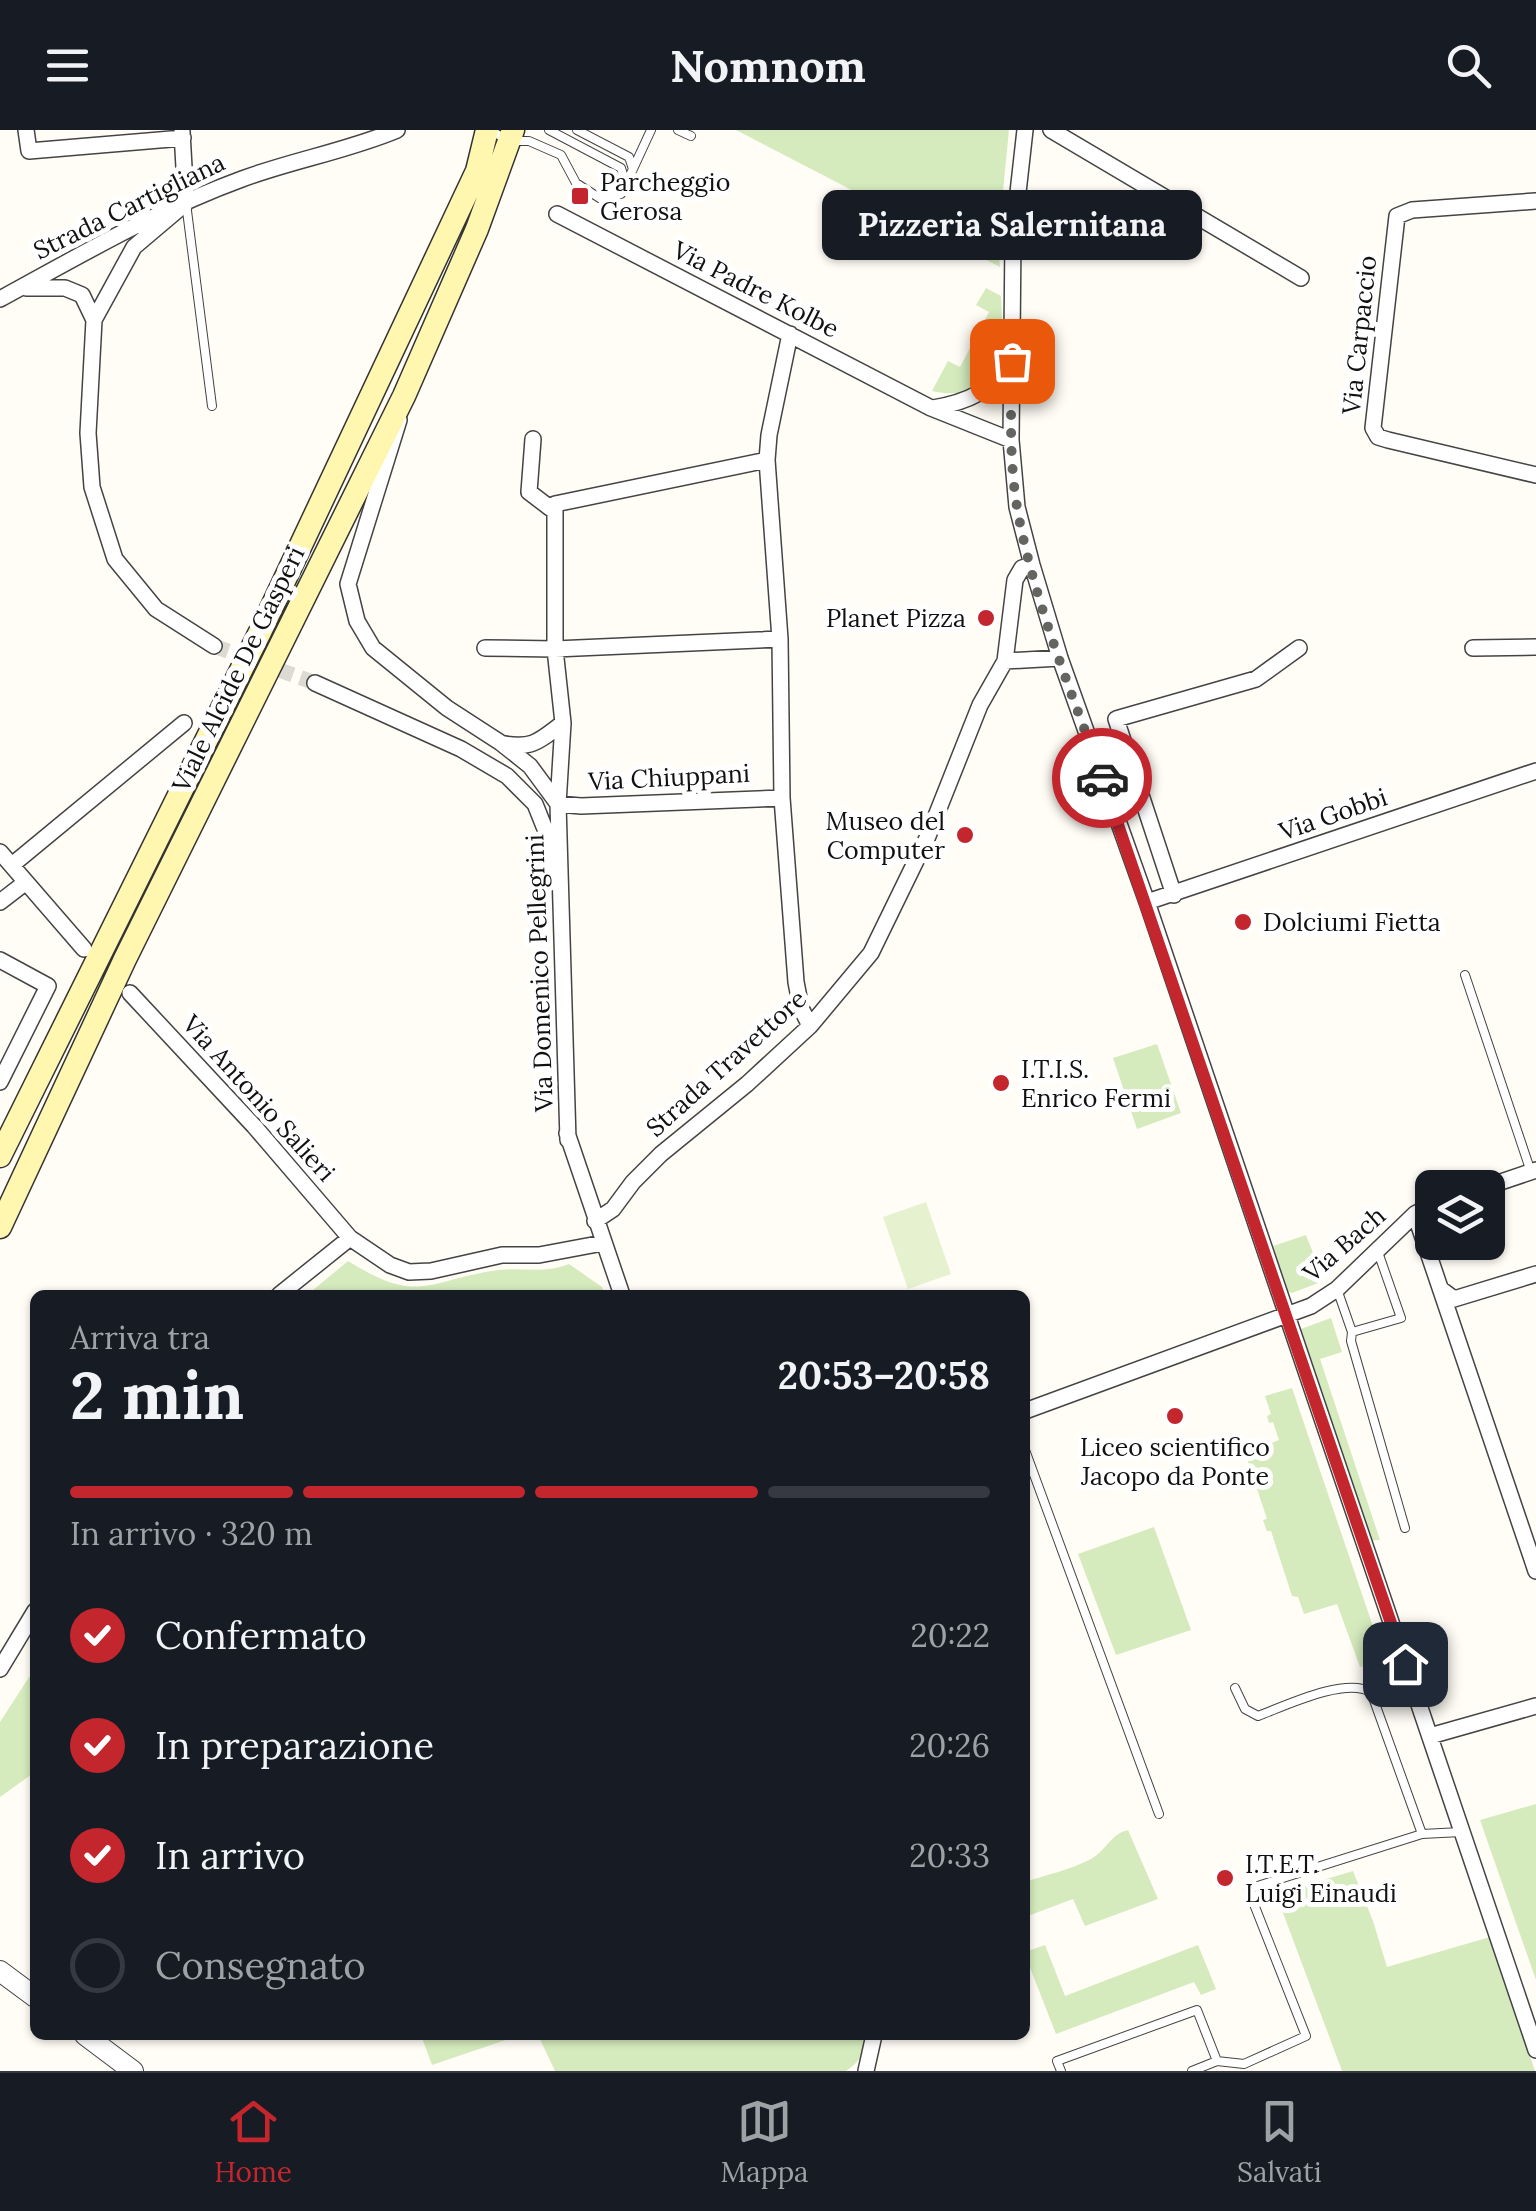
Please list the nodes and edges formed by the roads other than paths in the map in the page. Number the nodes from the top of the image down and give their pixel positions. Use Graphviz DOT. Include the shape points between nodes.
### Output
graph roads {
  1 [pos="26,130"];
  2 [pos="397,130"];
  3 [pos="549,130"];
  4 [pos="577,130"];
  5 [pos="651,130"];
  6 [pos="678,130"];
  7 [pos="1025,130"];
  8 [pos="1051,130"];
  9 [pos="500,133"];
  10 [pos="182,134"];
  11 [pos="691,136"];
  12 [pos="634,169"];
  13 [pos="626,184"];
  14 [pos="186,202"];
  15 [pos="1536,202"];
  16 [pos="557,214"];
  17 [pos="1301,278"];
  18 [pos="18,290"];
  19 [pos="0,299"];
  20 [pos="94,320"];
  21 [pos="790,334"];
  22 [pos="1012,361"];
  23 [pos="404,396"];
  24 [pos="212,406"];
  25 [pos="931,408"];
  26 [pos="533,439"];
  27 [pos="1011,440"];
  28 [pos="767,460"];
  29 [pos="1536,476"];
  30 [pos="555,504"];
  31 [pos="1032,565"];
  32 [pos="780,639"];
  33 [pos="214,646"];
  34 [pos="1536,647"];
  35 [pos="485,648"];
  36 [pos="1299,648"];
  37 [pos="1474,648"];
  38 [pos="555,649"];
  39 [pos="1060,658"];
  40 [pos="1004,661"];
  41 [pos="315,683"];
  42 [pos="184,723"];
  43 [pos="563,723"];
  44 [pos="501,743"];
  45 [pos="1536,771"];
  46 [pos="782,798"];
  47 [pos="558,804"];
  48 [pos="0,852"];
  49 [pos="12,864"];
  50 [pos="26,882"];
  51 [pos="1174,894"];
  52 [pos="0,902"];
  53 [pos="1147,902"];
  54 [pos="84,948"];
  55 [pos="0,960"];
  56 [pos="1465,976"];
  57 [pos="130,993"];
  58 [pos="810,1026"];
  59 [pos="0,1082"];
  60 [pos="568,1140"];
  61 [pos="0,1156"];
  62 [pos="1534,1171"];
  63 [pos="1505,1181"];
  64 [pos="1415,1214"];
  65 [pos="595,1221"];
  66 [pos="0,1227"];
  67 [pos="350,1238"];
  68 [pos="603,1243"];
  69 [pos="1378,1252"];
  70 [pos="1431,1260"];
  71 [pos="1536,1274"];
  72 [pos="285,1290"];
  73 [pos="620,1290"];
  74 [pos="1337,1290"];
  75 [pos="1441,1290"];
  76 [pos="1284,1316"];
  77 [pos="1352,1332"];
  78 [pos="1030,1409"];
  79 [pos="1030,1464"];
  80 [pos="1406,1528"];
  81 [pos="1536,1572"];
  82 [pos="30,1620"];
  83 [pos="0,1669"];
  84 [pos="1234,1688"];
  85 [pos="1536,1706"];
  86 [pos="1430,1736"];
  87 [pos="1159,1814"];
  88 [pos="1461,1832"];
  89 [pos="1422,1834"];
  90 [pos="0,1970"];
  91 [pos="30,1993"];
  92 [pos="92,2040"];
  93 [pos="873,2040"];
  94 [pos="1536,2050"];
  95 [pos="1216,2061"];
  96 [pos="133,2071"];
  97 [pos="866,2071"];
  98 [pos="1061,2071"];
  99 [pos="1192,2071"];
  1 -- 10 [label="street" via="28,152"];
  2 -- 14 [label="street, Strada Cartigliana"];
  3 -- 13 [label="lane" via="622,168"];
  4 -- 12 [label="lane" via="629,157"];
  5 -- 12 [label="lane"];
  6 -- 11 [label="lane"];
  7 -- 22 [label="street" via="1013,237"];
  8 -- 17 [label="street"];
  9 -- 13 [label="lane" via="561,155 576,183 601,199 621,194"];
  9 -- 23 [label="main road, Viale Alcide De Gasperi" via="477,229"];
  9 -- 61 [label="main road, Viale Alcide De Gasperi"];
  10 -- 14 [label="street"];
  12 -- 13 [label="lane"];
  14 -- 18 [label="street, Strada Cartigliana"];
  14 -- 20 [label="street" via="134,248"];
  14 -- 24 [label="lane"];
  15 -- 29 [label="street, Via Carpaccio" via="1397,216 1373,428 1388,440"];
  16 -- 21 [label="street, Via Padre Kolbe"];
  18 -- 19 [label="street, Strada Cartigliana"];
  18 -- 20 [label="street" via="66,288 82,295"];
  20 -- 33 [label="street" via="92,487 115,559 156,609"];
  21 -- 25 [label="street, Via Padre Kolbe"];
  21 -- 28 [label="street, Via Chiuppani"];
  22 -- 25 [label="street" via="985,391"];
  22 -- 27 [label="street"];
  23 -- 44 [label="street, Via Domenico Pellegrini" via="348,584 357,621 373,648"];
  23 -- 66 [label="main road, Viale Alcide De Gasperi"];
  25 -- 27 [label="street, Via Padre Kolbe"];
  26 -- 30 [label="street" via="530,492 550,508"];
  27 -- 31 [label="street" via="1017,507"];
  28 -- 30 [label="street"];
  28 -- 32 [label="street, Via Chiuppani"];
  30 -- 38 [label="street, Via Domenico Pellegrini"];
  31 -- 39 [label="street"];
  31 -- 40 [label="street, Strada Travettore" via="1015,580"];
  32 -- 38 [label="street"];
  32 -- 46 [label="street, Via Chiuppani"];
  34 -- 37 [label="street"];
  35 -- 38 [label="street"];
  36 -- 51 [label="street" via="1256,680 1116,719"];
  38 -- 43 [label="street, Via Domenico Pellegrini"];
  39 -- 40 [label="street"];
  39 -- 53 [label="street"];
  40 -- 58 [label="street, Strada Travettore" via="871,953"];
  41 -- 60 [label="street" via="461,748 508,776 534,804 554,859"];
  42 -- 49 [label="street"];
  43 -- 44 [label="street" via="533,745"];
  43 -- 47 [label="street, Via Domenico Pellegrini"];
  44 -- 47 [label="street, Via Domenico Pellegrini" via="530,766"];
  45 -- 51 [label="street, Via Gobbi"];
  46 -- 47 [label="street, Via Chiuppani"];
  46 -- 58 [label="street, Via Chiuppani" via="796,982"];
  47 -- 60 [label="street, Via Domenico Pellegrini"];
  48 -- 49 [label="street"];
  49 -- 50 [label="street"];
  50 -- 52 [label="street"];
  50 -- 54 [label="street"];
  51 -- 53 [label="street, Via Gobbi"];
  53 -- 76 [label="street"];
  55 -- 59 [label="street" via="48,986"];
  56 -- 62 [label="lane"];
  57 -- 67 [label="street, Via Antonio Salieri"];
  58 -- 65 [label="street, Strada Travettore"];
  60 -- 65 [label="street"];
  62 -- 63 [label="street"];
  64 -- 69 [label="street, Via Bach"];
  65 -- 68 [label="street"];
  67 -- 68 [label="street, Via Antonio Salieri" via="409,1272"];
  67 -- 72 [label="street"];
  68 -- 73 [label="street"];
  69 -- 74 [label="street, Via Bach"];
  69 -- 77 [label="lane" via="1401,1318"];
  70 -- 75 [label="street"];
  71 -- 75 [label="street" via="1454,1299"];
  74 -- 76 [label="street, Via Bach"];
  74 -- 77 [label="lane"];
  75 -- 81 [label="street"];
  76 -- 78 [label="street, Via Bach"];
  76 -- 86 [label="street"];
  77 -- 80 [label="lane"];
  79 -- 87 [label="lane"];
  82 -- 83 [label="street"];
  84 -- 89 [label="lane" via="1245,1709 1258,1716 1340,1688 1360,1685 1372,1692"];
  85 -- 86 [label="street"];
  86 -- 88 [label="street"];
  88 -- 89 [label="lane"];
  88 -- 94 [label="street"];
  89 -- 95 [label="lane" via="1248,1889 1306,2036 1244,2064"];
  90 -- 91 [label="street"];
  92 -- 96 [label="street"];
  93 -- 97 [label="street"];
  95 -- 98 [label="lane" via="1196,2010 1057,2061"];
  95 -- 99 [label="lane"];
}
